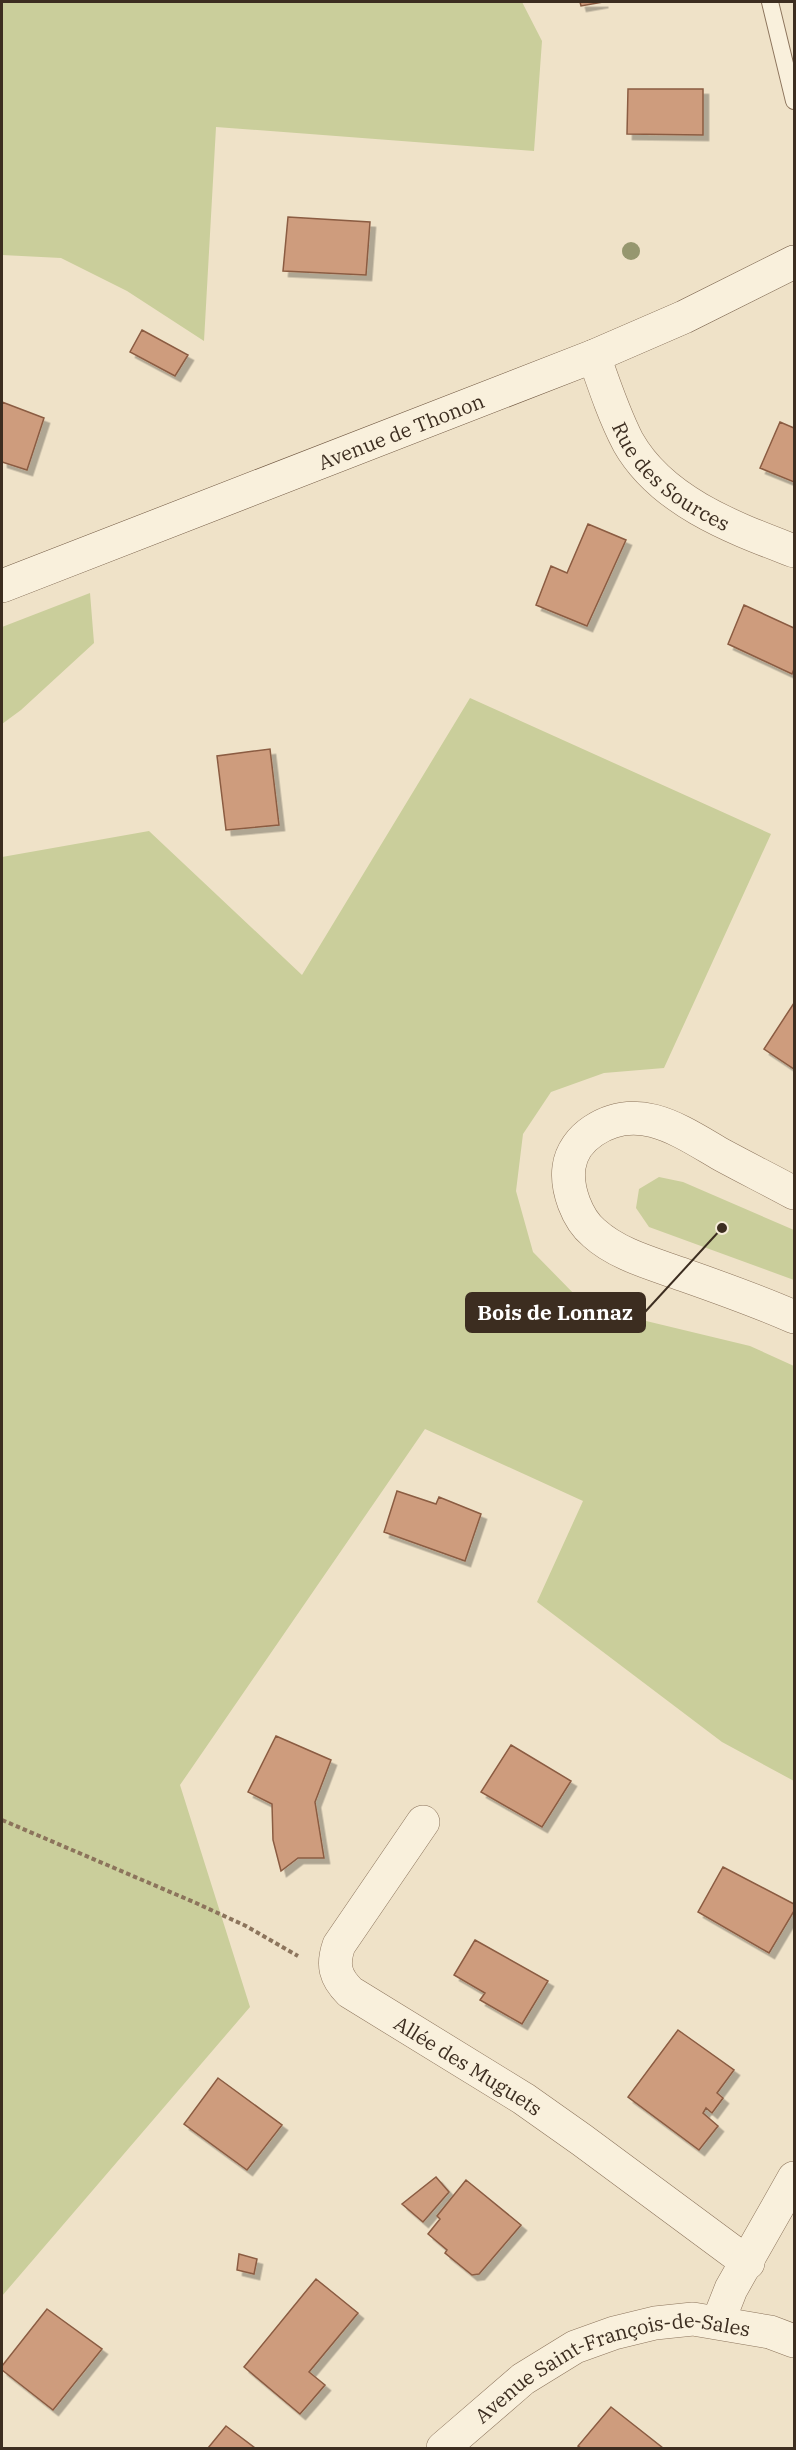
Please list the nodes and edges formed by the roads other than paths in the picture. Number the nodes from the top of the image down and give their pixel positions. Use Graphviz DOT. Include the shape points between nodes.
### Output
graph roads {
  1 [pos="770,2"];
  2 [pos="795,101"];
  3 [pos="795,261"];
  4 [pos="594,356"];
  5 [pos="795,551"];
  6 [pos="2,586"];
  7 [pos="795,1193"];
  8 [pos="795,1317"];
  9 [pos="423,1822"];
  10 [pos="795,2178"];
  11 [pos="748,2263"];
  12 [pos="718,2322"];
  13 [pos="795,2341"];
  14 [pos="443,2448"];
  1 -- 2 [label="lane"];
  3 -- 4 [label="street, Avenue de Thonon"];
  4 -- 5 [label="street, Rue des Sources" via="629,443 663,484 722,522"];
  4 -- 6 [label="street, Avenue de Thonon"];
  7 -- 8 [label="street" via="677,1128 637,1116 613,1121 583,1137 569,1167 577,1211 593,1233 617,1249"];
  9 -- 11 [label="street, Allée des Muguets" via="339,1945 335,1971 340,1983 524,2099"];
  10 -- 11 [label="street"];
  11 -- 12 [label="street" via="731,2289"];
  12 -- 13 [label="street, Avenue Saint-François-de-Sales"];
  12 -- 14 [label="street, Avenue Saint-François-de-Sales" via="693,2319 655,2323 575,2347 523,2379"];
}
